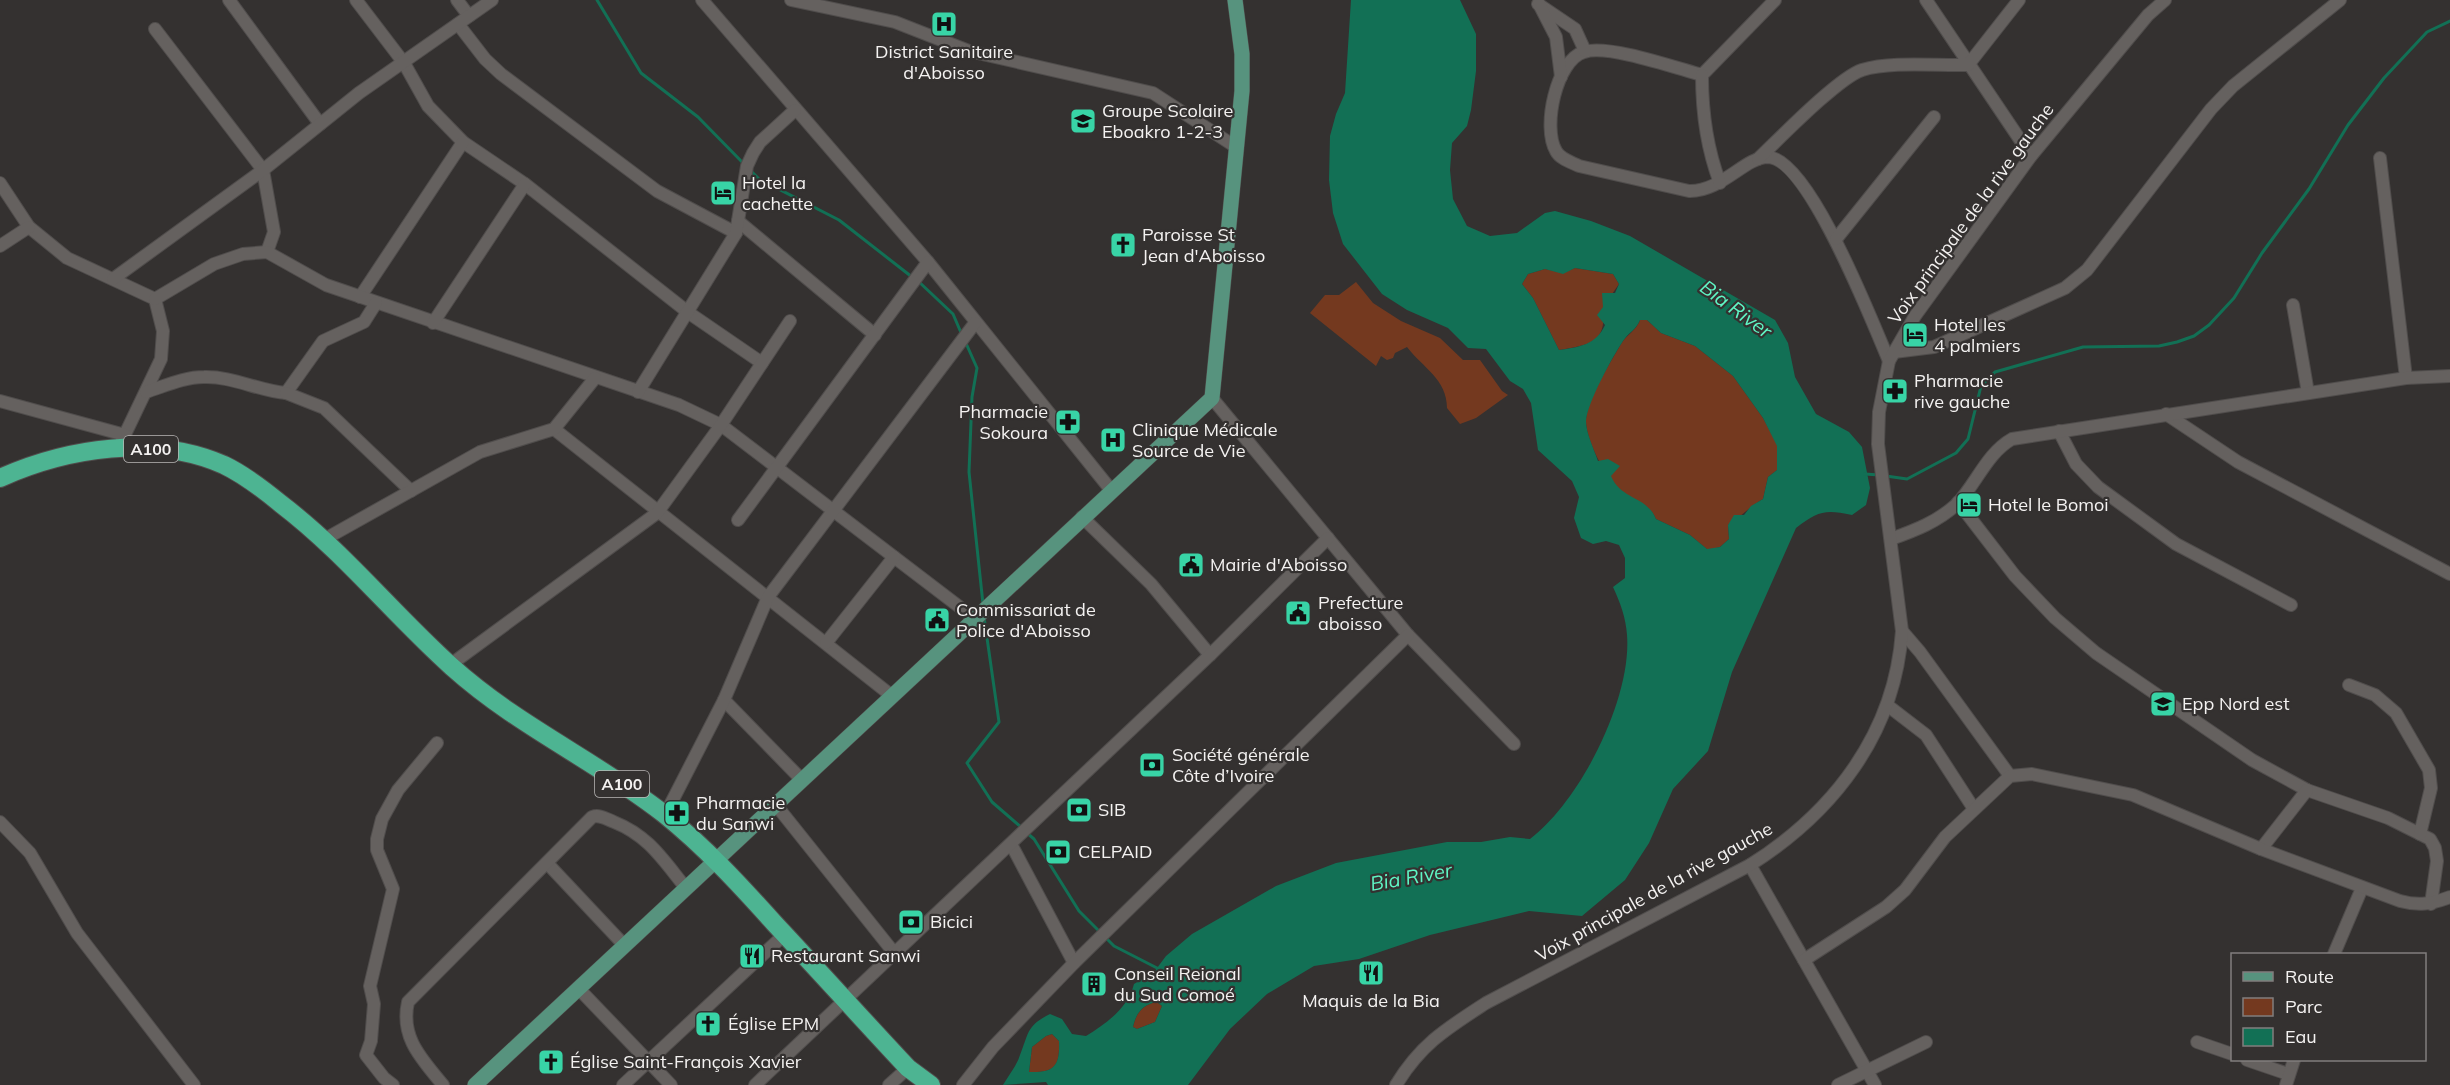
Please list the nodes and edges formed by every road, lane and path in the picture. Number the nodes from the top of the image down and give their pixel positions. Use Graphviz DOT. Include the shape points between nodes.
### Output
graph roads {
  1 [pos="229,0"];
  2 [pos="356,0"];
  3 [pos="457,0"];
  4 [pos="492,0"];
  5 [pos="702,0"];
  6 [pos="791,0"];
  7 [pos="1235,0"];
  8 [pos="1775,0"];
  9 [pos="1926,0"];
  10 [pos="2019,0"];
  11 [pos="2165,0"];
  12 [pos="2340,0"];
  13 [pos="1535,2"];
  14 [pos="469,16"];
  15 [pos="458,24"];
  16 [pos="155,29"];
  17 [pos="1585,51"];
  18 [pos="404,63"];
  19 [pos="1968,65"];
  20 [pos="1702,75"];
  21 [pos="1561,77"];
  22 [pos="795,110"];
  23 [pos="1934,117"];
  24 [pos="320,124"];
  25 [pos="463,142"];
  26 [pos="1236,147"];
  27 [pos="2031,156"];
  28 [pos="2380,158"];
  29 [pos="1757,160"];
  30 [pos="263,170"];
  31 [pos="0,183"];
  32 [pos="1720,183"];
  33 [pos="525,184"];
  34 [pos="29,227"];
  35 [pos="737,227"];
  36 [pos="1836,239"];
  37 [pos="0,246"];
  38 [pos="267,252"];
  39 [pos="928,262"];
  40 [pos="113,279"];
  41 [pos="360,297"];
  42 [pos="155,299"];
  43 [pos="376,303"];
  44 [pos="2293,305"];
  45 [pos="689,313"];
  46 [pos="790,321"];
  47 [pos="433,323"];
  48 [pos="975,323"];
  49 [pos="875,335"];
  50 [pos="1892,356"];
  51 [pos="762,363"];
  52 [pos="2450,376"];
  53 [pos="595,378"];
  54 [pos="2406,378"];
  55 [pos="146,392"];
  56 [pos="638,392"];
  57 [pos="286,393"];
  58 [pos="2308,393"];
  59 [pos="1212,398"];
  60 [pos="0,402"];
  61 [pos="2166,414"];
  62 [pos="721,425"];
  63 [pos="554,429"];
  64 [pos="2059,431"];
  65 [pos="122,442"];
  66 [pos="777,468"];
  67 [pos="0,478"];
  68 [pos="1111,490"];
  69 [pos="411,491"];
  70 [pos="1958,502"];
  71 [pos="835,512"];
  72 [pos="657,513"];
  73 [pos="1082,517"];
  74 [pos="738,520"];
  75 [pos="1328,538"];
  76 [pos="326,539"];
  77 [pos="1891,539"];
  78 [pos="894,557"];
  79 [pos="2450,574"];
  80 [pos="768,597"];
  81 [pos="2291,605"];
  82 [pos="974,618"];
  83 [pos="1902,631"];
  84 [pos="1408,635"];
  85 [pos="826,643"];
  86 [pos="1210,655"];
  87 [pos="450,665"];
  88 [pos="2349,685"];
  89 [pos="892,696"];
  90 [pos="724,700"];
  91 [pos="1887,705"];
  92 [pos="437,743"];
  93 [pos="1514,744"];
  94 [pos="2010,776"];
  95 [pos="802,780"];
  96 [pos="2307,790"];
  97 [pos="776,805"];
  98 [pos="1974,809"];
  99 [pos="665,815"];
  100 [pos="0,822"];
  101 [pos="2420,834"];
  102 [pos="1011,844"];
  103 [pos="2261,849"];
  104 [pos="717,860"];
  105 [pos="547,863"];
  106 [pos="1750,865"];
  107 [pos="686,888"];
  108 [pos="2362,888"];
  109 [pos="2450,897"];
  110 [pos="2431,904"];
  111 [pos="785,934"];
  112 [pos="625,946"];
  113 [pos="2334,953"];
  114 [pos="895,954"];
  115 [pos="1804,960"];
  116 [pos="1074,963"];
  117 [pos="579,989"];
  118 [pos="845,999"];
  119 [pos="1926,1042"];
  120 [pos="2197,1042"];
  121 [pos="2231,1054"];
  122 [pos="648,1061"];
  123 [pos="2251,1061"];
  124 [pos="2293,1061"];
  125 [pos="908,1068"];
  126 [pos="1867,1069"];
  127 [pos="2287,1079"];
  128 [pos="194,1085"];
  129 [pos="393,1085"];
  130 [pos="443,1085"];
  131 [pos="475,1085"];
  132 [pos="623,1085"];
  133 [pos="671,1085"];
  134 [pos="755,1085"];
  135 [pos="889,1085"];
  136 [pos="931,1085"];
  137 [pos="963,1085"];
  138 [pos="1396,1085"];
  139 [pos="1839,1085"];
  140 [pos="1875,1085"];
  1 -- 24 [label="street"];
  2 -- 18 [label="street"];
  3 -- 14 [label="street"];
  4 -- 14 [label="street"];
  5 -- 22 [label="street"];
  6 -- 26 [label="street" via="895,22 969,51 1153,93"];
  7 -- 26 [label="main road" via="1242,54"];
  8 -- 20 [label="street"];
  9 -- 19 [label="street"];
  10 -- 19 [label="street"];
  11 -- 27 [label="street, Voix principale de la rive gauche" via="2148,15"];
  12 -- 50 [label="street" via="2211,109 2087,270 2066,288 1934,347"];
  13 -- 17 [label="street" via="1575,29"];
  13 -- 21 [label="street" via="1556,37"];
  14 -- 15 [label="street"];
  15 -- 18 [label="street"];
  15 -- 35 [label="street" via="501,74 657,191"];
  16 -- 30 [label="street"];
  17 -- 20 [label="street" via="1640,58"];
  17 -- 21 [label="street" via="1571,58"];
  18 -- 24 [label="street"];
  18 -- 25 [label="street" via="428,106"];
  19 -- 27 [label="street"];
  19 -- 29 [label="street" via="1861,70 1843,80"];
  20 -- 32 [label="street" via="1712,162"];
  21 -- 32 [label="street" via="1550,130 1555,150 1563,158 1579,166 1689,191"];
  22 -- 35 [label="street" via="753,153 747,166"];
  22 -- 39 [label="street"];
  23 -- 36 [label="street"];
  24 -- 30 [label="street"];
  25 -- 33 [label="street"];
  25 -- 41 [label="street"];
  26 -- 59 [label="main road"];
  27 -- 50 [label="street, Voix principale de la rive gauche" via="1914,316"];
  28 -- 54 [label="street"];
  29 -- 32 [label="street"];
  29 -- 36 [label="street" via="1767,157 1779,161 1792,174"];
  30 -- 38 [label="street" via="274,232"];
  30 -- 40 [label="street"];
  31 -- 34 [label="street"];
  33 -- 45 [label="street"];
  33 -- 47 [label="street"];
  34 -- 37 [label="street"];
  34 -- 40 [label="street" via="66,258"];
  35 -- 45 [label="street"];
  35 -- 49 [label="street"];
  36 -- 50 [label="street"];
  38 -- 41 [label="street" via="326,285"];
  38 -- 42 [label="street" via="243,254 214,264"];
  39 -- 48 [label="street"];
  39 -- 49 [label="street"];
  40 -- 42 [label="street"];
  41 -- 43 [label="street"];
  42 -- 55 [label="street" via="164,344"];
  43 -- 47 [label="street"];
  43 -- 57 [label="street" via="364,322 323,341"];
  44 -- 58 [label="street"];
  45 -- 51 [label="street"];
  45 -- 56 [label="street"];
  46 -- 51 [label="street"];
  47 -- 53 [label="street"];
  48 -- 68 [label="street"];
  48 -- 71 [label="street"];
  49 -- 66 [label="street"];
  50 -- 77 [label="street, Voix principale de la rive gauche" via="1879,412 1878,444"];
  51 -- 62 [label="street"];
  52 -- 54 [label="street"];
  53 -- 56 [label="street"];
  53 -- 63 [label="street"];
  54 -- 58 [label="street"];
  55 -- 57 [label="street" via="185,379 206,377"];
  55 -- 65 [label="street"];
  56 -- 62 [label="street" via="679,405"];
  57 -- 69 [label="street" via="324,408"];
  58 -- 61 [label="street"];
  59 -- 68 [label="main road"];
  59 -- 75 [label="street"];
  60 -- 65 [label="street"];
  61 -- 64 [label="street"];
  61 -- 79 [label="street" via="2238,462"];
  62 -- 66 [label="street"];
  62 -- 72 [label="street"];
  63 -- 69 [label="street" via="480,452"];
  63 -- 72 [label="street"];
  64 -- 70 [label="street" via="2012,439 2004,444"];
  64 -- 81 [label="street" via="2076,464 2098,487 2176,544"];
  65 -- 67 [label="highway, A100" via="56,458"];
  65 -- 76 [label="highway, A100" via="224,465 261,488"];
  66 -- 71 [label="street"];
  66 -- 74 [label="street"];
  68 -- 73 [label="main road"];
  69 -- 76 [label="street"];
  70 -- 77 [label="street" via="1935,522"];
  70 -- 96 [label="street" via="2015,576 2096,653 2252,760"];
  71 -- 78 [label="street"];
  71 -- 80 [label="street"];
  72 -- 80 [label="street"];
  72 -- 87 [label="street"];
  73 -- 82 [label="main road"];
  73 -- 86 [label="street" via="1151,584"];
  75 -- 84 [label="street"];
  75 -- 86 [label="street"];
  76 -- 87 [label="highway, A100"];
  77 -- 83 [label="street, Voix principale de la rive gauche"];
  78 -- 82 [label="street"];
  78 -- 85 [label="street"];
  80 -- 85 [label="street"];
  80 -- 90 [label="street"];
  82 -- 89 [label="main road"];
  83 -- 91 [label="street, Voix principale de la rive gauche" via="1900,658"];
  83 -- 94 [label="street"];
  84 -- 93 [label="street"];
  84 -- 116 [label="street"];
  85 -- 89 [label="street"];
  86 -- 102 [label="street"];
  87 -- 99 [label="highway, A100" via="496,704"];
  88 -- 101 [label="street" via="2375,695 2396,713 2429,770 2431,788"];
  89 -- 95 [label="main road"];
  90 -- 95 [label="street"];
  90 -- 99 [label="street"];
  91 -- 98 [label="street" via="1926,735"];
  91 -- 106 [label="street, Voix principale de la rive gauche" via="1836,795 1800,830"];
  92 -- 129 [label="street" via="398,789 382,819 377,839 377,850 393,889 370,986 374,1004 366,1055"];
  94 -- 98 [label="street"];
  94 -- 103 [label="street" via="2048,776 2133,795"];
  95 -- 97 [label="main road"];
  96 -- 101 [label="street" via="2388,818"];
  96 -- 103 [label="street"];
  97 -- 104 [label="main road"];
  97 -- 114 [label="street"];
  98 -- 115 [label="street" via="1886,907"];
  99 -- 104 [label="highway, A100"];
  100 -- 128 [label="street" via="30,853 77,933"];
  101 -- 110 [label="street" via="2430,839 2435,848"];
  102 -- 114 [label="street"];
  102 -- 116 [label="street"];
  103 -- 108 [label="street"];
  104 -- 107 [label="main road"];
  104 -- 111 [label="highway, A100"];
  105 -- 107 [label="street" via="596,815 643,837"];
  105 -- 112 [label="street"];
  105 -- 130 [label="street" via="408,1002 404,1018 407,1034"];
  106 -- 115 [label="street"];
  106 -- 138 [label="street, Voix principale de la rive gauche" via="1486,1003 1429,1041 1410,1060"];
  107 -- 112 [label="main road"];
  108 -- 110 [label="street" via="2415,905"];
  108 -- 113 [label="street"];
  109 -- 110 [label="street"];
  111 -- 118 [label="highway, A100"];
  111 -- 122 [label="street"];
  112 -- 117 [label="main road"];
  114 -- 118 [label="street"];
  115 -- 126 [label="street"];
  116 -- 137 [label="street" via="993,1047"];
  117 -- 122 [label="street"];
  117 -- 131 [label="main road"];
  118 -- 125 [label="highway, A100"];
  118 -- 134 [label="street"];
  119 -- 126 [label="street"];
  120 -- 121 [label="street"];
  122 -- 132 [label="street"];
  122 -- 133 [label="street"];
  123 -- 127 [label="street"];
  124 -- 127 [label="street"];
  125 -- 135 [label="street"];
  125 -- 136 [label="highway, A100"];
  126 -- 139 [label="street"];
  126 -- 140 [label="street"];
}
